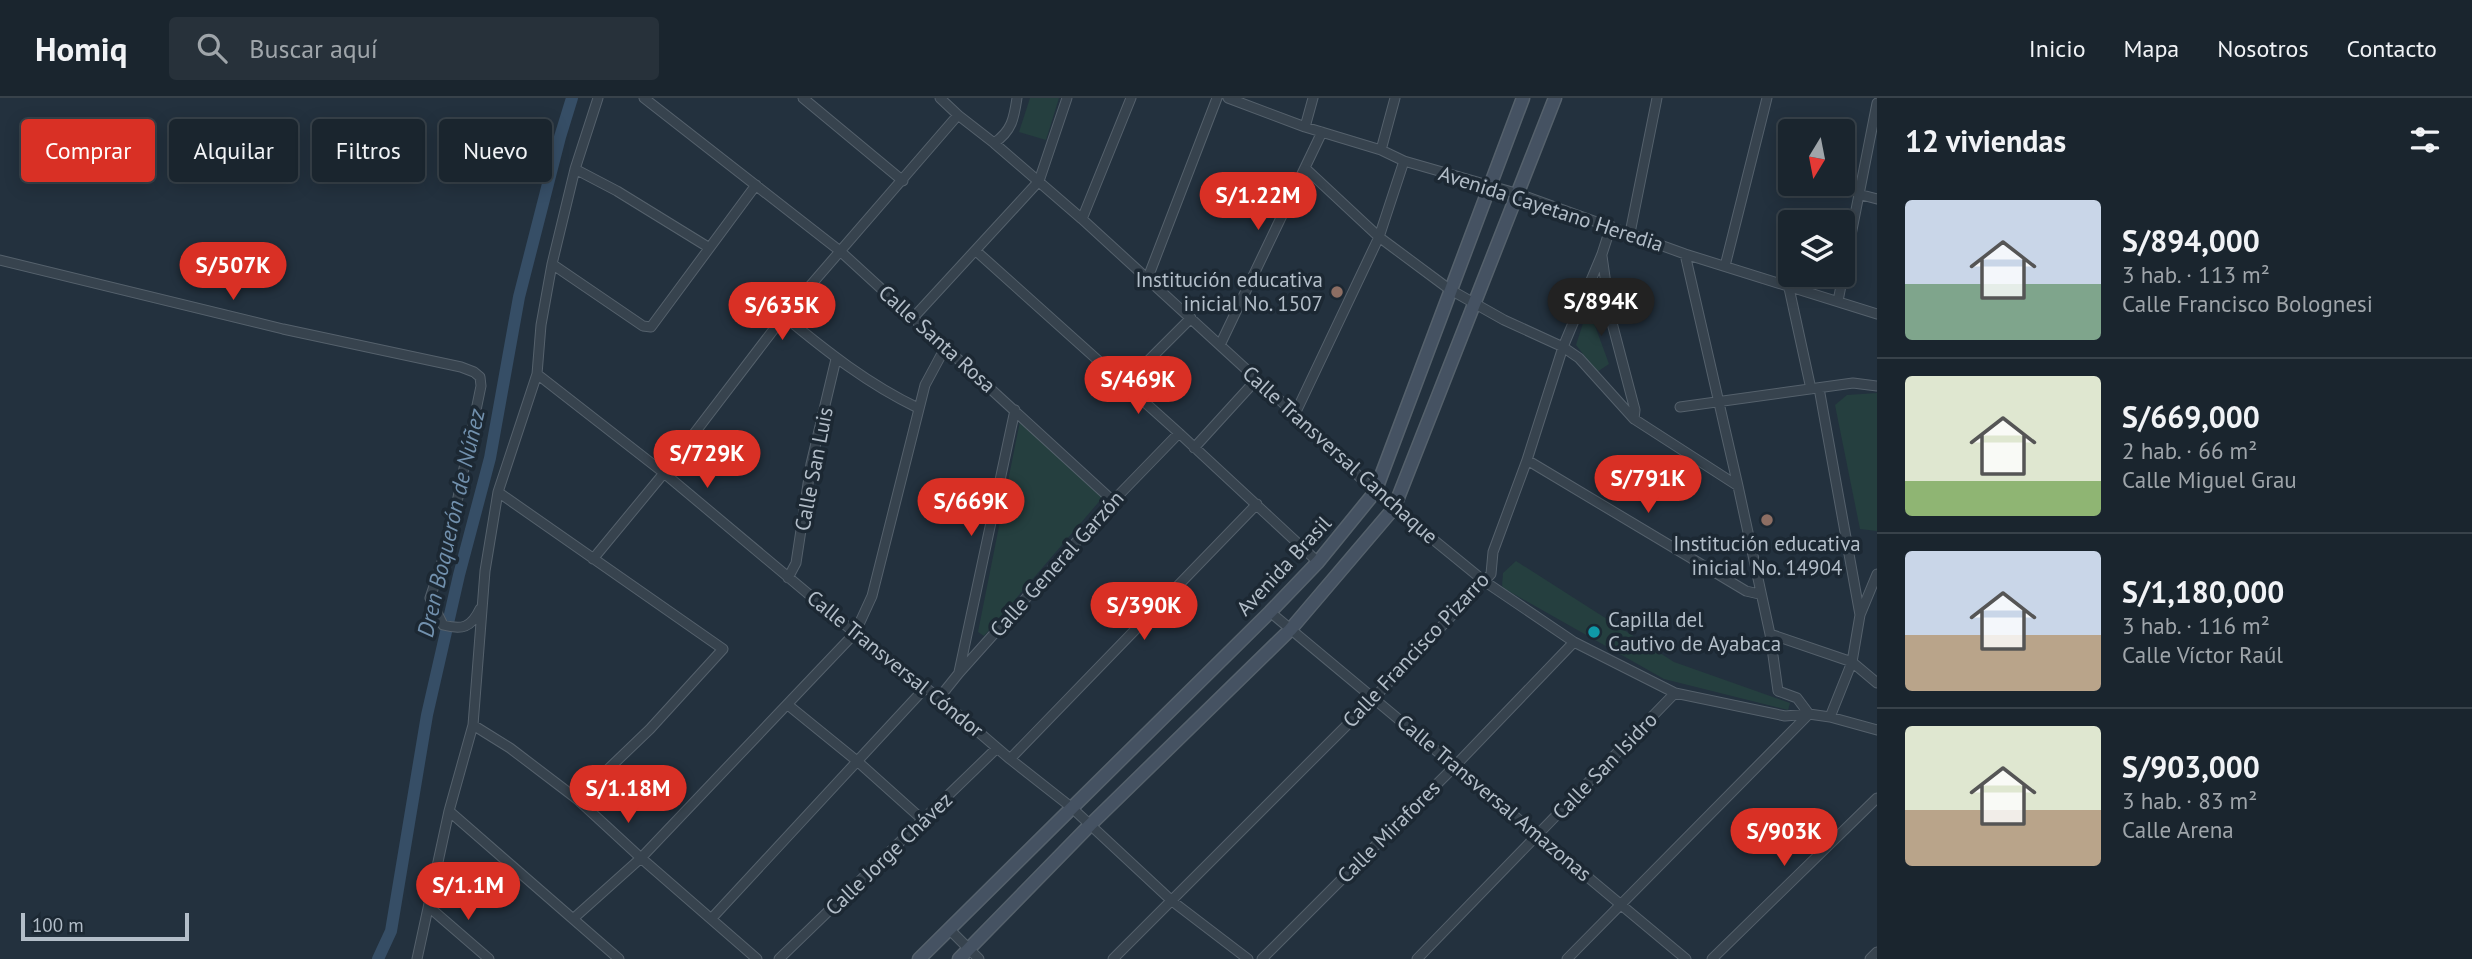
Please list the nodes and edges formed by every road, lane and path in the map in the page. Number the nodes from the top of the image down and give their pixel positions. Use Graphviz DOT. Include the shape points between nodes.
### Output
graph roads {
  1 [pos="598,98"];
  2 [pos="644,98"];
  3 [pos="803,98"];
  4 [pos="940,98"];
  5 [pos="1017,98"];
  6 [pos="1067,98"];
  7 [pos="1131,98"];
  8 [pos="1217,98"];
  9 [pos="1228,98"];
  10 [pos="1313,98"];
  11 [pos="1395,98"];
  12 [pos="1523,98"];
  13 [pos="1555,98"];
  14 [pos="1657,98"];
  15 [pos="1767,98"];
  16 [pos="1877,103"];
  17 [pos="958,115"];
  18 [pos="1305,127"];
  19 [pos="1322,132"];
  20 [pos="994,143"];
  21 [pos="1381,150"];
  22 [pos="1404,161"];
  23 [pos="1306,168"];
  24 [pos="575,169"];
  25 [pos="903,181"];
  26 [pos="1039,181"];
  27 [pos="756,185"];
  28 [pos="1488,186"];
  29 [pos="1519,194"];
  30 [pos="1858,194"];
  31 [pos="1877,199"];
  32 [pos="1082,219"];
  33 [pos="1611,226"];
  34 [pos="1630,233"];
  35 [pos="1379,237"];
  36 [pos="708,247"];
  37 [pos="840,251"];
  38 [pos="976,251"];
  39 [pos="1602,254"];
  40 [pos="1685,254"];
  41 [pos="0,260"];
  42 [pos="552,264"];
  43 [pos="1725,266"];
  44 [pos="1147,280"];
  45 [pos="1789,288"];
  46 [pos="1449,289"];
  47 [pos="1838,301"];
  48 [pos="1474,303"];
  49 [pos="1877,314"];
  50 [pos="783,316"];
  51 [pos="913,318"];
  52 [pos="1191,318"];
  53 [pos="1220,345"];
  54 [pos="946,346"];
  55 [pos="1563,347"];
  56 [pos="836,359"];
  57 [pos="537,374"];
  58 [pos="1256,380"];
  59 [pos="1125,384"];
  60 [pos="1877,386"];
  61 [pos="1815,389"];
  62 [pos="1719,401"];
  63 [pos="1680,407"];
  64 [pos="918,408"];
  65 [pos="1014,410"];
  66 [pos="1295,414"];
  67 [pos="1634,419"];
  68 [pos="1180,433"];
  69 [pos="1194,448"];
  70 [pos="1527,460"];
  71 [pos="664,473"];
  72 [pos="1738,486"];
  73 [pos="498,492"];
  74 [pos="1375,492"];
  75 [pos="1114,501"];
  76 [pos="1257,504"];
  77 [pos="1394,509"];
  78 [pos="593,559"];
  79 [pos="1318,562"];
  80 [pos="788,578"];
  81 [pos="1876,578"];
  82 [pos="1484,581"];
  83 [pos="1759,594"];
  84 [pos="482,602"];
  85 [pos="1270,612"];
  86 [pos="1860,615"];
  87 [pos="1290,630"];
  88 [pos="855,633"];
  89 [pos="1770,635"];
  90 [pos="1574,642"];
  91 [pos="1852,662"];
  92 [pos="959,673"];
  93 [pos="1877,683"];
  94 [pos="925,688"];
  95 [pos="1675,693"];
  96 [pos="939,698"];
  97 [pos="1374,698"];
  98 [pos="788,705"];
  99 [pos="1809,713"];
  100 [pos="1830,717"];
  101 [pos="473,724"];
  102 [pos="1877,730"];
  103 [pos="998,748"];
  104 [pos="1010,759"];
  105 [pos="857,761"];
  106 [pos="1454,767"];
  107 [pos="1877,798"];
  108 [pos="577,799"];
  109 [pos="1071,807"];
  110 [pos="449,811"];
  111 [pos="924,821"];
  112 [pos="1090,825"];
  113 [pos="1538,836"];
  114 [pos="640,858"];
  115 [pos="1172,901"];
  116 [pos="1622,904"];
  117 [pos="429,907"];
  118 [pos="574,918"];
  119 [pos="712,918"];
  120 [pos="949,929"];
  121 [pos="969,949"];
  122 [pos="1877,952"];
  123 [pos="417,959"];
  124 [pos="489,959"];
  125 [pos="619,959"];
  126 [pos="757,959"];
  127 [pos="779,959"];
  128 [pos="919,959"];
  129 [pos="959,959"];
  130 [pos="979,959"];
  131 [pos="1112,959"];
  132 [pos="1248,959"];
  133 [pos="1262,959"];
  134 [pos="1417,959"];
  135 [pos="1567,959"];
  136 [pos="1686,959"];
  137 [pos="1712,959"];
  138 [pos="1870,959"];
  1 -- 24 [label="street"];
  2 -- 27 [label="street, Calle Santa Rosa"];
  3 -- 25 [label="street"];
  4 -- 17 [label="street, Calle Transversal Canchaque"];
  5 -- 20 [label="street" via="1013,123"];
  6 -- 26 [label="street"];
  7 -- 32 [label="street"];
  8 -- 44 [label="street"];
  9 -- 18 [label="street, Avenida Cayetano Heredia"];
  10 -- 18 [label="street"];
  11 -- 21 [label="street"];
  12 -- 28 [label="street, Avenida Brasil"];
  13 -- 29 [label="street, Avenida Brasil"];
  14 -- 34 [label="street"];
  15 -- 43 [label="street"];
  16 -- 30 [label="street"];
  17 -- 20 [label="street, Calle Transversal Canchaque"];
  17 -- 25 [label="street"];
  18 -- 19 [label="street, Avenida Cayetano Heredia"];
  19 -- 21 [label="street, Avenida Cayetano Heredia"];
  19 -- 23 [label="street"];
  20 -- 26 [label="street, Calle Transversal Canchaque"];
  21 -- 22 [label="street, Avenida Cayetano Heredia"];
  22 -- 28 [label="street, Avenida Cayetano Heredia"];
  22 -- 35 [label="street"];
  23 -- 35 [label="street"];
  23 -- 53 [label="street"];
  24 -- 36 [label="street"];
  24 -- 42 [label="street"];
  25 -- 37 [label="street"];
  26 -- 32 [label="street, Calle Transversal Canchaque"];
  26 -- 38 [label="street"];
  27 -- 36 [label="street"];
  27 -- 37 [label="street, Calle Santa Rosa"];
  28 -- 29 [label="street, Avenida Cayetano Heredia"];
  28 -- 46 [label="street, Avenida Brasil"];
  29 -- 33 [label="street, Avenida Cayetano Heredia"];
  29 -- 48 [label="street, Avenida Brasil"];
  30 -- 31 [label="street"];
  30 -- 47 [label="street"];
  32 -- 44 [label="street, Calle Transversal Canchaque"];
  33 -- 34 [label="street, Avenida Cayetano Heredia"];
  33 -- 39 [label="street, Calle Francisco Pizarro"];
  34 -- 40 [label="street, Avenida Cayetano Heredia"];
  35 -- 46 [label="street"];
  35 -- 66 [label="street"];
  36 -- 42 [label="street" via="648,328"];
  37 -- 50 [label="street"];
  37 -- 51 [label="street, Calle Santa Rosa"];
  38 -- 51 [label="street"];
  38 -- 59 [label="street"];
  39 -- 55 [label="street, Calle Francisco Pizarro"];
  39 -- 67 [label="street" via="1611,319"];
  40 -- 43 [label="street, Avenida Cayetano Heredia"];
  40 -- 62 [label="street"];
  41 -- 84 [label="street" via="474,372 481,386 449,541 430,598 443,625 459,629 475,619"];
  42 -- 57 [label="street"];
  43 -- 45 [label="street, Avenida Cayetano Heredia"];
  44 -- 52 [label="street, Calle Transversal Canchaque"];
  45 -- 47 [label="street, Avenida Cayetano Heredia"];
  45 -- 61 [label="street"];
  46 -- 48 [label="street"];
  46 -- 74 [label="street, Avenida Brasil"];
  47 -- 49 [label="street, Avenida Cayetano Heredia"];
  48 -- 55 [label="street"];
  48 -- 77 [label="street, Avenida Brasil"];
  50 -- 56 [label="street"];
  50 -- 71 [label="street"];
  51 -- 54 [label="street, Calle Santa Rosa"];
  52 -- 53 [label="street, Calle Transversal Canchaque"];
  52 -- 59 [label="street"];
  53 -- 58 [label="street, Calle Transversal Canchaque"];
  54 -- 64 [label="street" via="930,372"];
  54 -- 65 [label="street, Calle Santa Rosa"];
  55 -- 67 [label="street" via="1579,358"];
  55 -- 70 [label="street, Calle Francisco Pizarro"];
  56 -- 64 [label="street"];
  56 -- 80 [label="street, Calle San Luis" via="811,464 796,563"];
  57 -- 71 [label="street, Calle Transversal Cóndor"];
  57 -- 73 [label="street"];
  58 -- 66 [label="street, Calle Transversal Canchaque"];
  58 -- 69 [label="street"];
  59 -- 68 [label="street"];
  60 -- 61 [label="street" via="1853,383"];
  61 -- 62 [label="street"];
  61 -- 86 [label="street"];
  62 -- 63 [label="street"];
  62 -- 72 [label="street"];
  64 -- 88 [label="street" via="872,596"];
  65 -- 75 [label="street, Calle Santa Rosa"];
  65 -- 92 [label="street"];
  66 -- 74 [label="street, Calle Transversal Canchaque"];
  67 -- 72 [label="street"];
  68 -- 69 [label="street"];
  68 -- 75 [label="street, Calle General Garzón"];
  69 -- 76 [label="street"];
  70 -- 82 [label="street, Calle Francisco Pizarro" via="1493,552 1491,574"];
  70 -- 83 [label="street" via="1746,591"];
  71 -- 78 [label="street"];
  71 -- 80 [label="street, Calle Transversal Cóndor"];
  72 -- 83 [label="street"];
  73 -- 78 [label="street"];
  73 -- 84 [label="street"];
  74 -- 77 [label="street, Calle Transversal Canchaque"];
  74 -- 79 [label="street, Avenida Brasil"];
  75 -- 92 [label="street, Calle General Garzón"];
  76 -- 79 [label="street"];
  76 -- 104 [label="street"];
  77 -- 82 [label="street, Calle Transversal Canchaque"];
  77 -- 87 [label="street, Avenida Brasil"];
  78 -- 108 [label="street" via="723,649"];
  79 -- 85 [label="street, Avenida Brasil"];
  80 -- 88 [label="street, Calle Transversal Cóndor"];
  81 -- 86 [label="street"];
  82 -- 90 [label="street, Calle Transversal Canchaque"];
  82 -- 97 [label="street, Calle Francisco Pizarro"];
  83 -- 89 [label="street"];
  84 -- 101 [label="street"];
  85 -- 87 [label="street, Calle Transversal Amazonas"];
  85 -- 109 [label="street, Avenida Brasil"];
  86 -- 91 [label="street"];
  87 -- 97 [label="street, Calle Transversal Amazonas"];
  87 -- 112 [label="street, Avenida Brasil"];
  88 -- 94 [label="street, Calle Transversal Cóndor"];
  88 -- 98 [label="street"];
  89 -- 91 [label="street"];
  89 -- 99 [label="street" via="1778,691 1797,698"];
  90 -- 95 [label="street, Calle Transversal Canchaque"];
  90 -- 106 [label="street, Calle Mirafores"];
  91 -- 93 [label="street"];
  91 -- 100 [label="street"];
  92 -- 96 [label="street, Calle General Garzón"];
  94 -- 96 [label="street, Calle Transversal Cóndor"];
  94 -- 105 [label="street"];
  95 -- 99 [label="street, Calle Transversal Canchaque" via="1785,716"];
  95 -- 113 [label="street, Calle San Isidro"];
  96 -- 103 [label="street, Calle Transversal Cóndor"];
  97 -- 106 [label="street, Calle Transversal Amazonas"];
  97 -- 115 [label="street, Calle Francisco Pizarro"];
  98 -- 105 [label="street"];
  98 -- 114 [label="street"];
  99 -- 100 [label="street, Calle Transversal Canchaque"];
  99 -- 116 [label="street"];
  100 -- 102 [label="street, Calle Transversal Canchaque"];
  101 -- 108 [label="street"];
  101 -- 110 [label="street"];
  103 -- 104 [label="street, Calle Transversal Cóndor"];
  103 -- 111 [label="street, Calle Jorge Chávez"];
  104 -- 109 [label="street, Calle Transversal Cóndor"];
  105 -- 111 [label="street"];
  105 -- 119 [label="street"];
  106 -- 113 [label="street, Calle Transversal Amazonas"];
  106 -- 133 [label="street, Calle Mirafores"];
  107 -- 137 [label="street"];
  108 -- 114 [label="street"];
  109 -- 112 [label="street, Calle Transversal Cóndor"];
  109 -- 120 [label="street, Avenida Brasil"];
  110 -- 117 [label="street"];
  110 -- 118 [label="street"];
  111 -- 127 [label="street, Calle Jorge Chávez"];
  112 -- 115 [label="street, Calle Transversal Cóndor"];
  112 -- 121 [label="street, Avenida Brasil"];
  113 -- 116 [label="street, Calle Transversal Amazonas"];
  113 -- 134 [label="street, Calle San Isidro"];
  114 -- 118 [label="street"];
  114 -- 119 [label="street"];
  115 -- 131 [label="street, Calle Francisco Pizarro"];
  115 -- 132 [label="street, Calle Transversal Cóndor"];
  116 -- 135 [label="street"];
  116 -- 136 [label="street, Calle Transversal Amazonas"];
  117 -- 123 [label="street"];
  117 -- 124 [label="street"];
  118 -- 125 [label="street"];
  119 -- 126 [label="street"];
  120 -- 121 [label="street"];
  120 -- 128 [label="street, Avenida Brasil"];
  121 -- 129 [label="street, Avenida Brasil"];
  121 -- 130 [label="street"];
  122 -- 138 [label="street"];
}
